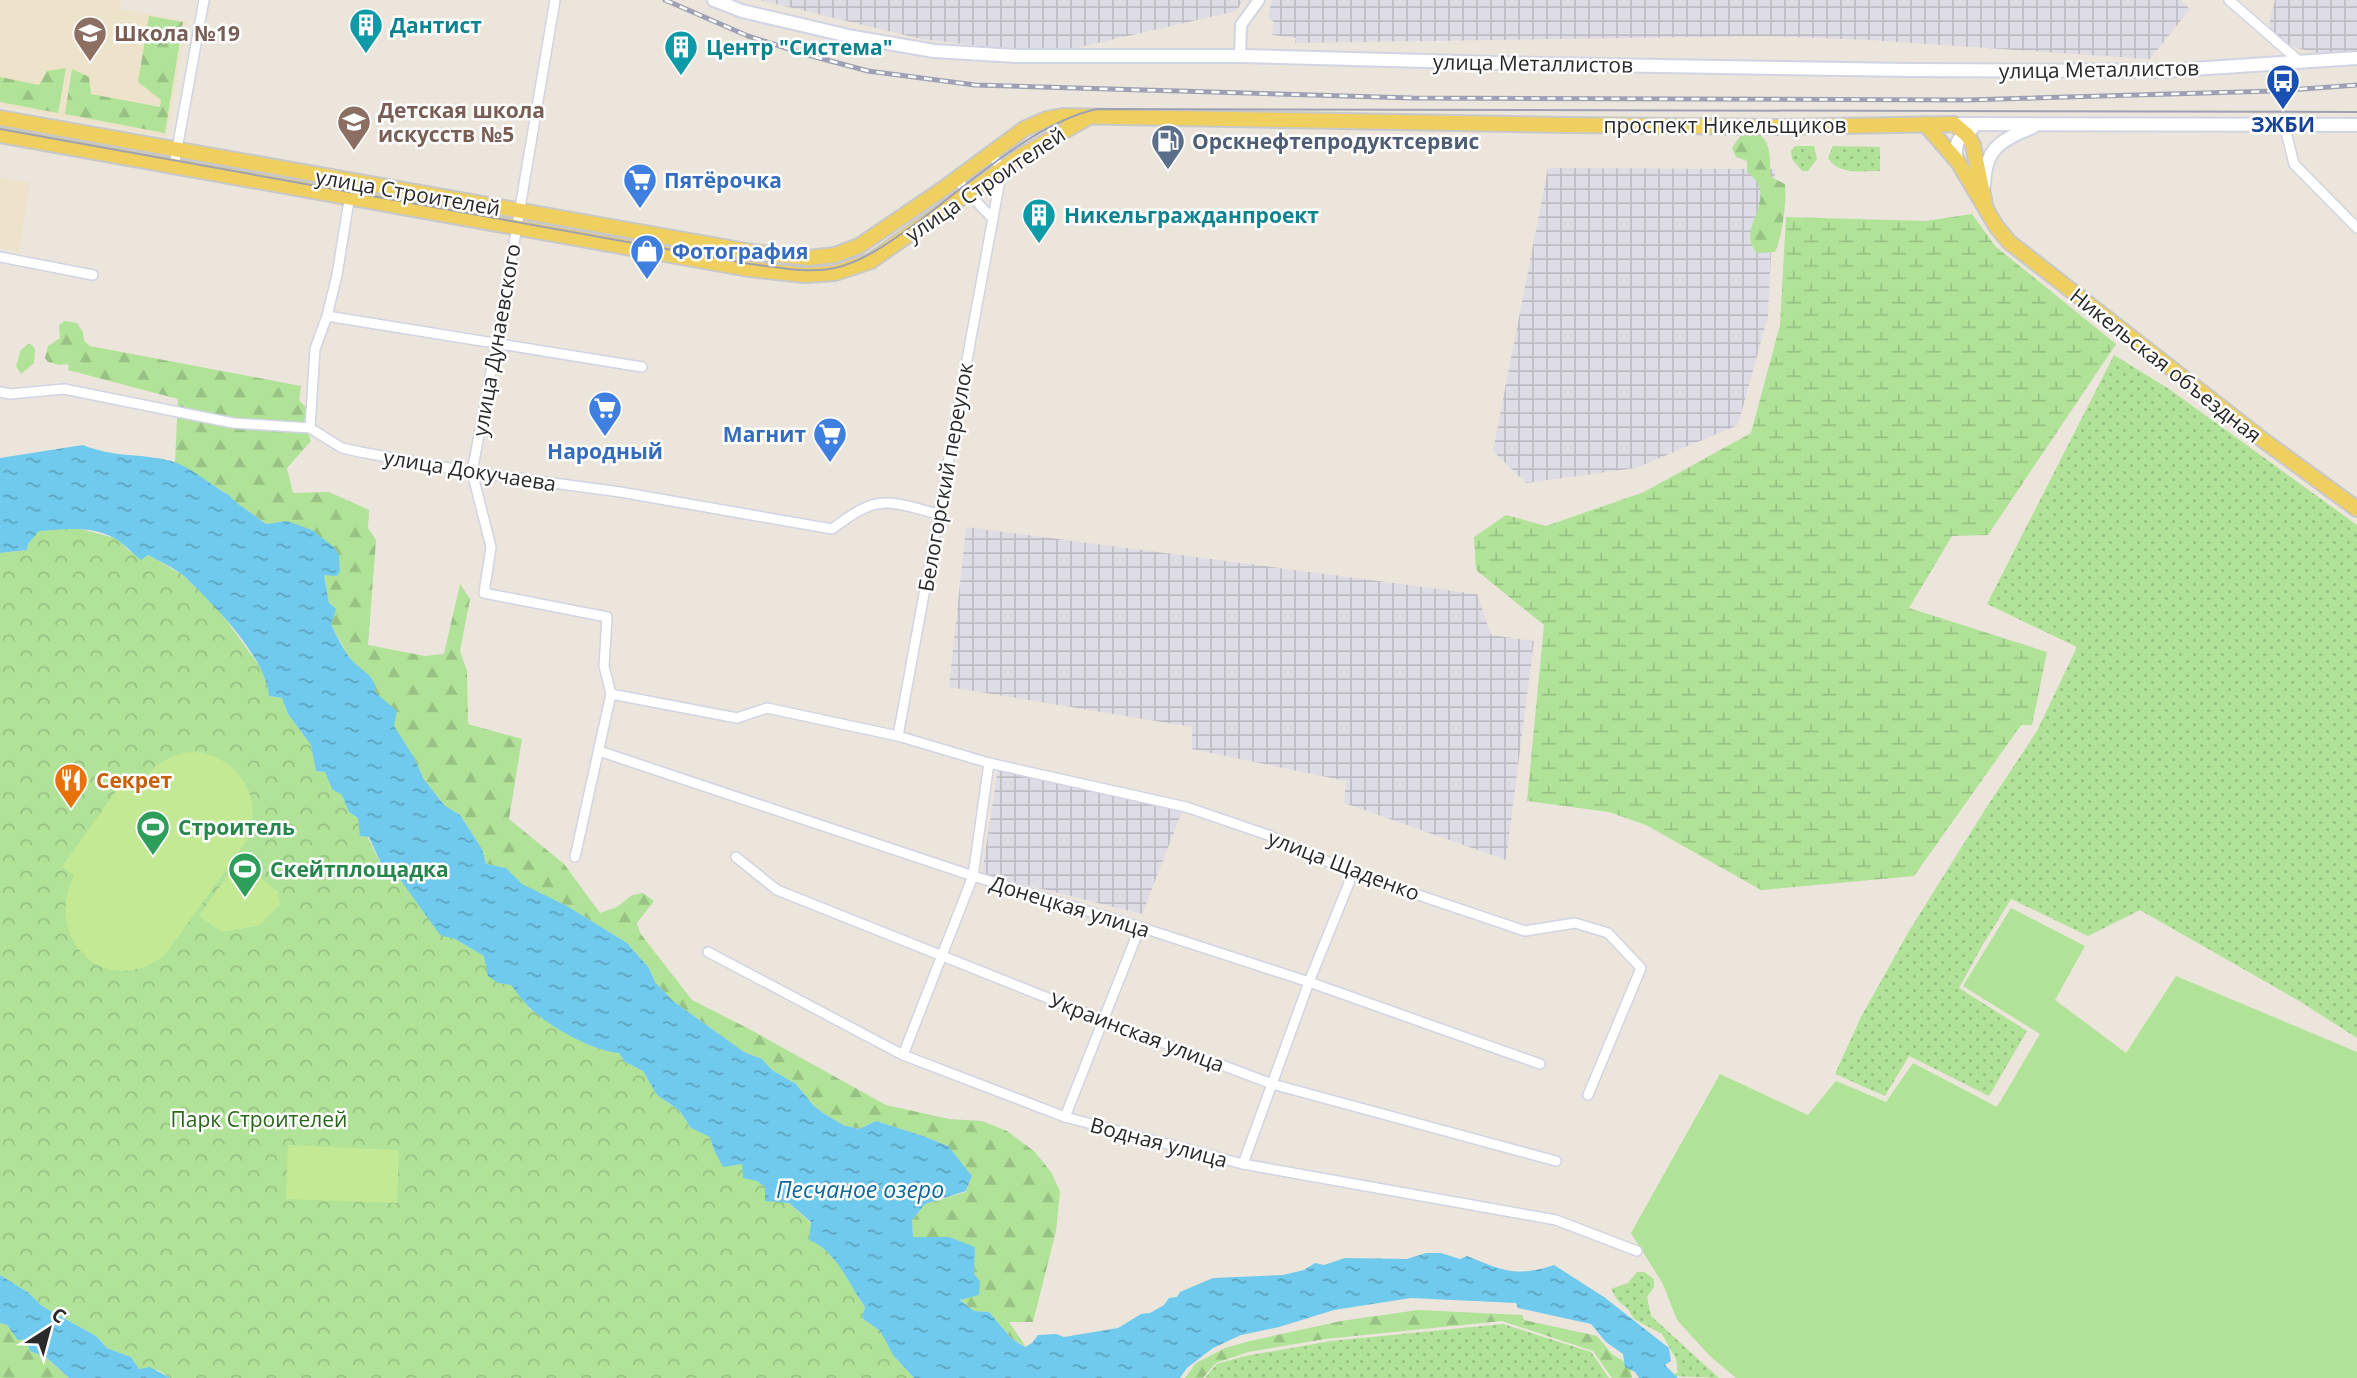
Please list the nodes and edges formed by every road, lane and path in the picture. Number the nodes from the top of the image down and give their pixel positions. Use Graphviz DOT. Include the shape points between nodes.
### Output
graph roads {
  1 [pos="204,0"];
  2 [pos="555,0"];
  3 [pos="714,0"];
  4 [pos="1259,0"];
  5 [pos="2229,0"];
  6 [pos="1240,56"];
  7 [pos="2357,58"];
  8 [pos="2299,61"];
  9 [pos="1093,115"];
  10 [pos="0,118"];
  11 [pos="1925,124"];
  12 [pos="2039,124"];
  13 [pos="2357,125"];
  14 [pos="2287,126"];
  15 [pos="1960,128"];
  16 [pos="0,135"];
  17 [pos="1007,142"];
  18 [pos="137,143"];
  19 [pos="177,150"];
  20 [pos="991,154"];
  21 [pos="213,156"];
  22 [pos="1019,156"];
  23 [pos="134,159"];
  24 [pos="1958,162"];
  25 [pos="174,166"];
  26 [pos="1002,169"];
  27 [pos="210,173"];
  28 [pos="957,179"];
  29 [pos="352,182"];
  30 [pos="390,188"];
  31 [pos="937,193"];
  32 [pos="968,193"];
  33 [pos="349,197"];
  34 [pos="954,203"];
  35 [pos="387,204"];
  36 [pos="1984,204"];
  37 [pos="519,212"];
  38 [pos="942,212"];
  39 [pos="993,219"];
  40 [pos="517,227"];
  41 [pos="2357,228"];
  42 [pos="668,238"];
  43 [pos="752,252"];
  44 [pos="665,254"];
  45 [pos="0,257"];
  46 [pos="749,269"];
  47 [pos="93,275"];
  48 [pos="327,316"];
  49 [pos="496,345"];
  50 [pos="642,367"];
  51 [pos="0,393"];
  52 [pos="310,428"];
  53 [pos="472,472"];
  54 [pos="2357,509"];
  55 [pos="939,514"];
  56 [pos="611,694"];
  57 [pos="898,736"];
  58 [pos="599,751"];
  59 [pos="989,763"];
  60 [pos="575,857"];
  61 [pos="736,857"];
  62 [pos="1353,873"];
  63 [pos="973,876"];
  64 [pos="1140,927"];
  65 [pos="708,951"];
  66 [pos="943,957"];
  67 [pos="1309,982"];
  68 [pos="1103,1020"];
  69 [pos="903,1055"];
  70 [pos="1540,1064"];
  71 [pos="1272,1084"];
  72 [pos="1588,1096"];
  73 [pos="1065,1117"];
  74 [pos="1556,1161"];
  75 [pos="1243,1164"];
  76 [pos="1637,1251"];
  1 -- 19 [label="street"];
  2 -- 37 [label="street, улица Дунаевского"];
  3 -- 6 [label="main road, улица Металлистов" via="786,22 934,51 1016,56"];
  4 -- 6 [label="street" via="1241,25"];
  5 -- 8 [label="street"];
  6 -- 8 [label="main road, улица Металлистов" via="1936,70 2163,71"];
  7 -- 8 [label="main road, улица Металлистов"];
  9 -- 11 [label="main road, проспект Никельщиков" via="1565,125"];
  9 -- 17 [label="main road, улица Строителей" via="1047,119"];
  9 -- 22 [label="main road, улица Строителей"];
  10 -- 18 [label="main road, улица Строителей"];
  11 -- 15 [label="main road, проспект Никельщиков"];
  11 -- 24 [label="main road, Никельская объездная"];
  12 -- 14 [label="main road, проспект Никельщиков"];
  12 -- 15 [label="main road, проспект Никельщиков"];
  12 -- 36 [label="main road" via="1992,151 1984,177"];
  13 -- 14 [label="main road, проспект Никельщиков"];
  14 -- 41 [label="street" via="2294,164"];
  15 -- 24 [label="main road" via="1955,149"];
  15 -- 36 [label="main road" via="1973,145"];
  16 -- 23 [label="main road, улица Строителей"];
  17 -- 20 [label="main road, улица Строителей"];
  17 -- 22 [label="street"];
  18 -- 19 [label="main road, улица Строителей"];
  18 -- 23 [label="street"];
  19 -- 21 [label="main road, улица Строителей"];
  19 -- 25 [label="street"];
  20 -- 26 [label="street"];
  20 -- 28 [label="main road, улица Строителей"];
  21 -- 27 [label="street"];
  21 -- 29 [label="main road, улица Строителей"];
  22 -- 26 [label="main road, улица Строителей"];
  23 -- 25 [label="main road, улица Строителей"];
  24 -- 36 [label="main road, Никельская объездная"];
  25 -- 27 [label="main road, улица Строителей"];
  26 -- 32 [label="main road, улица Строителей"];
  26 -- 39 [label="street, Белогорский переулок"];
  27 -- 33 [label="main road, улица Строителей"];
  28 -- 31 [label="main road, улица Строителей"];
  28 -- 32 [label="street"];
  29 -- 30 [label="main road, улица Строителей"];
  29 -- 33 [label="street"];
  30 -- 35 [label="street"];
  30 -- 37 [label="main road, улица Строителей"];
  31 -- 34 [label="street"];
  31 -- 38 [label="street"];
  31 -- 43 [label="main road, улица Строителей" via="859,246 835,254 809,258"];
  32 -- 34 [label="main road, улица Строителей"];
  32 -- 39 [label="street"];
  33 -- 35 [label="main road, улица Строителей"];
  33 -- 48 [label="street"];
  34 -- 38 [label="main road, улица Строителей"];
  35 -- 40 [label="main road, улица Строителей"];
  36 -- 54 [label="main road, Никельская объездная" via="2009,242"];
  37 -- 40 [label="street, улица Дунаевского"];
  37 -- 42 [label="main road, улица Строителей"];
  38 -- 46 [label="main road, улица Строителей" via="871,261 835,273"];
  39 -- 55 [label="street, Белогорский переулок"];
  40 -- 44 [label="main road, улица Строителей"];
  40 -- 49 [label="street, улица Дунаевского"];
  42 -- 43 [label="main road, улица Строителей"];
  42 -- 44 [label="street"];
  43 -- 46 [label="street"];
  44 -- 46 [label="main road, улица Строителей"];
  45 -- 47 [label="street"];
  48 -- 49 [label="street"];
  48 -- 52 [label="street" via="315,349"];
  49 -- 50 [label="street"];
  49 -- 53 [label="street, улица Дунаевского"];
  51 -- 52 [label="street, улица Докучаева" via="64,389 233,422"];
  52 -- 53 [label="street, улица Докучаева" via="342,448"];
  53 -- 55 [label="street, улица Докучаева" via="832,529 878,502"];
  53 -- 56 [label="street" via="491,547 484,593 607,617 604,666"];
  55 -- 57 [label="street, Белогорский переулок"];
  56 -- 57 [label="street, улица Щаденко" via="737,718 767,708"];
  56 -- 58 [label="street"];
  57 -- 59 [label="street, улица Щаденко"];
  58 -- 60 [label="street"];
  58 -- 63 [label="street, Донецкая улица"];
  59 -- 62 [label="street, улица Щаденко" via="1185,807 1268,835"];
  59 -- 63 [label="street"];
  61 -- 66 [label="street, Украинская улица" via="777,890"];
  62 -- 67 [label="street"];
  62 -- 72 [label="street, улица Щаденко" via="1525,931 1575,923 1608,933 1641,968"];
  63 -- 64 [label="street, Донецкая улица"];
  63 -- 66 [label="street"];
  64 -- 67 [label="street, Донецкая улица"];
  64 -- 68 [label="street"];
  65 -- 69 [label="street, Водная улица"];
  66 -- 68 [label="street, Украинская улица"];
  66 -- 69 [label="street"];
  67 -- 70 [label="street, Донецкая улица"];
  67 -- 71 [label="street"];
  68 -- 71 [label="street, Украинская улица"];
  68 -- 73 [label="street"];
  69 -- 73 [label="street, Водная улица"];
  71 -- 74 [label="street, Украинская улица"];
  71 -- 75 [label="street"];
  73 -- 75 [label="street, Водная улица"];
  75 -- 76 [label="street, Водная улица" via="1556,1220"];
}
